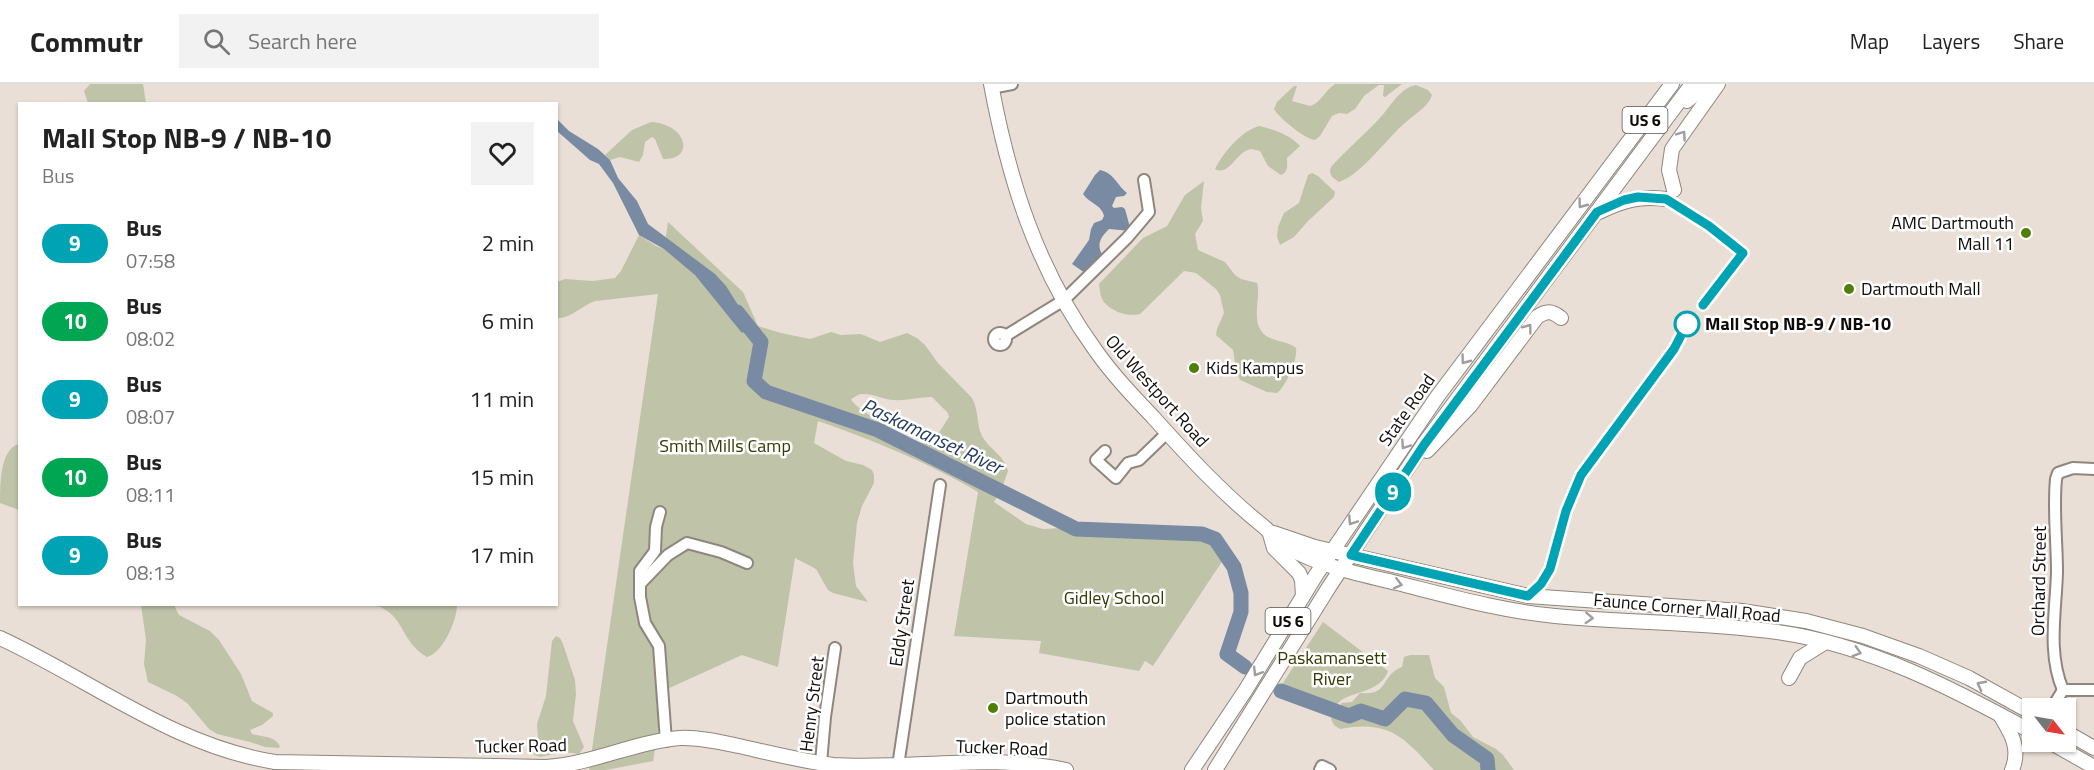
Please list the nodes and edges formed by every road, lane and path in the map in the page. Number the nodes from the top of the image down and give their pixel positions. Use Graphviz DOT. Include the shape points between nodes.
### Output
graph roads {
  1 [pos="1012,84"];
  2 [pos="1672,84"];
  3 [pos="1692,84"];
  4 [pos="1707,84"];
  5 [pos="1718,84"];
  6 [pos="991,86"];
  7 [pos="1666,121"];
  8 [pos="1144,180"];
  9 [pos="1597,212"];
  10 [pos="1064,300"];
  11 [pos="1561,318"];
  12 [pos="1007,335"];
  13 [pos="1167,433"];
  14 [pos="1106,451"];
  15 [pos="1409,469"];
  16 [pos="2094,469"];
  17 [pos="940,485"];
  18 [pos="660,512"];
  19 [pos="1269,532"];
  20 [pos="1332,551"];
  21 [pos="1351,555"];
  22 [pos="747,562"];
  23 [pos="1324,563"];
  24 [pos="1341,568"];
  25 [pos="641,584"];
  26 [pos="1303,596"];
  27 [pos="0,638"];
  28 [pos="1824,643"];
  29 [pos="835,648"];
  30 [pos="1789,678"];
  31 [pos="2063,690"];
  32 [pos="2094,690"];
  33 [pos="2058,698"];
  34 [pos="2022,707"];
  35 [pos="1998,713"];
  36 [pos="2022,726"];
  37 [pos="2076,738"];
  38 [pos="666,741"];
  39 [pos="2094,748"];
  40 [pos="2067,752"];
  41 [pos="821,763"];
  42 [pos="578,766"];
  43 [pos="898,766"];
  44 [pos="379,767"];
  45 [pos="2094,767"];
  46 [pos="1066,770"];
  47 [pos="1192,770"];
  48 [pos="1215,770"];
  49 [pos="2012,770"];
  1 -- 6 [label="street"];
  2 -- 20 [label="main road, State Road / US 6, one-way" via="1437,397"];
  3 -- 7 [label="main road, State Road / US 6"];
  4 -- 7 [label="main road"];
  9 -- 5 [label="main road, one-way" via="1624,200 1670,194 1672,149"];
  6 -- 10 [label="main road, Old Westport Road" via="1014,188 1041,259"];
  7 -- 9 [label="main road, State Road / US 6"];
  8 -- 10 [label="street" via="1149,212"];
  9 -- 15 [label="main road, State Road / US 6"];
  10 -- 12 [label="street"];
  10 -- 13 [label="main road, Old Westport Road" via="1098,354"];
  15 -- 11 [label="main road, one-way" via="1470,406 1537,317 1550,311"];
  13 -- 14 [label="street" via="1139,460 1128,463 1116,478 1096,460"];
  13 -- 19 [label="main road, Old Westport Road"];
  15 -- 21 [label="main road, State Road / US 6"];
  16 -- 31 [label="street, Orchard Street" via="2059,472 2055,488 2054,653"];
  17 -- 43 [label="street, Eddy Street"];
  18 -- 25 [label="street" via="655,550 640,571"];
  19 -- 20 [label="main road, Old Westport Road"];
  19 -- 23 [label="main road, Old Westport Road" via="1287,547"];
  19 -- 26 [label="main road" via="1274,548 1299,573"];
  20 -- 21 [label="main road, Faunce Corner Mall Road"];
  20 -- 23 [label="main road, State Road / US 6"];
  21 -- 24 [label="main road, State Road / US 6"];
  34 -- 21 [label="main road, Faunce Corner Mall Road, one-way" via="1919,656 1806,621 1742,611 1528,596"];
  22 -- 25 [label="street" via="687,543 668,555"];
  23 -- 24 [label="main road, Faunce Corner Mall Road"];
  23 -- 26 [label="main road, State Road / US 6"];
  24 -- 28 [label="main road, Faunce Corner Mall Road, one-way" via="1524,612 1740,628"];
  24 -- 48 [label="main road, State Road / US 6"];
  25 -- 38 [label="street" via="645,623 659,646"];
  26 -- 47 [label="main road, State Road / US 6, one-way"];
  27 -- 44 [label="main road, Tucker Road" via="156,722 233,752 274,762"];
  28 -- 30 [label="main road" via="1800,658"];
  28 -- 35 [label="main road, Faunce Corner Mall Road, one-way" via="1923,676"];
  29 -- 41 [label="street, Henry Street"];
  31 -- 32 [label="street"];
  31 -- 33 [label="street"];
  35 -- 36 [label="main road, Faunce Corner Mall Road"];
  35 -- 49 [label="main road" via="2016,746"];
  37 -- 39 [label="main road"];
  38 -- 41 [label="main road, Tucker Road" via="706,740"];
  38 -- 42 [label="main road, Tucker Road"];
  40 -- 45 [label="main road"];
  41 -- 43 [label="main road, Tucker Road"];
  42 -- 44 [label="main road, Tucker Road"];
  43 -- 46 [label="main road, Tucker Road" via="1016,763"];
}
